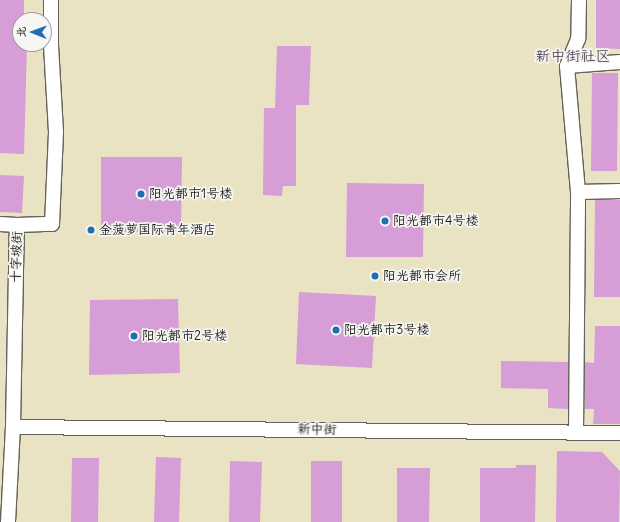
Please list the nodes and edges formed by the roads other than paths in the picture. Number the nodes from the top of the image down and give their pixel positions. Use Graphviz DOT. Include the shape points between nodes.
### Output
graph roads {
  1 [pos="51,0"];
  2 [pos="579,0"];
  3 [pos="620,62"];
  4 [pos="567,66"];
  5 [pos="620,191"];
  6 [pos="578,192"];
  7 [pos="0,224"];
  8 [pos="17,225"];
  9 [pos="13,427"];
  10 [pos="576,433"];
  11 [pos="620,433"];
  12 [pos="8,522"];
  1 -- 8 [label="street, 十字坡街" via="56,132 52,224"];
  2 -- 4 [label="street" via="578,39"];
  3 -- 4 [label="street"];
  4 -- 6 [label="street"];
  5 -- 6 [label="street"];
  6 -- 10 [label="street"];
  7 -- 8 [label="street"];
  8 -- 9 [label="street, 十字坡街"];
  9 -- 10 [label="street, 新中街"];
  9 -- 12 [label="street, 十字坡街"];
  10 -- 11 [label="street, 新中街"];
}
